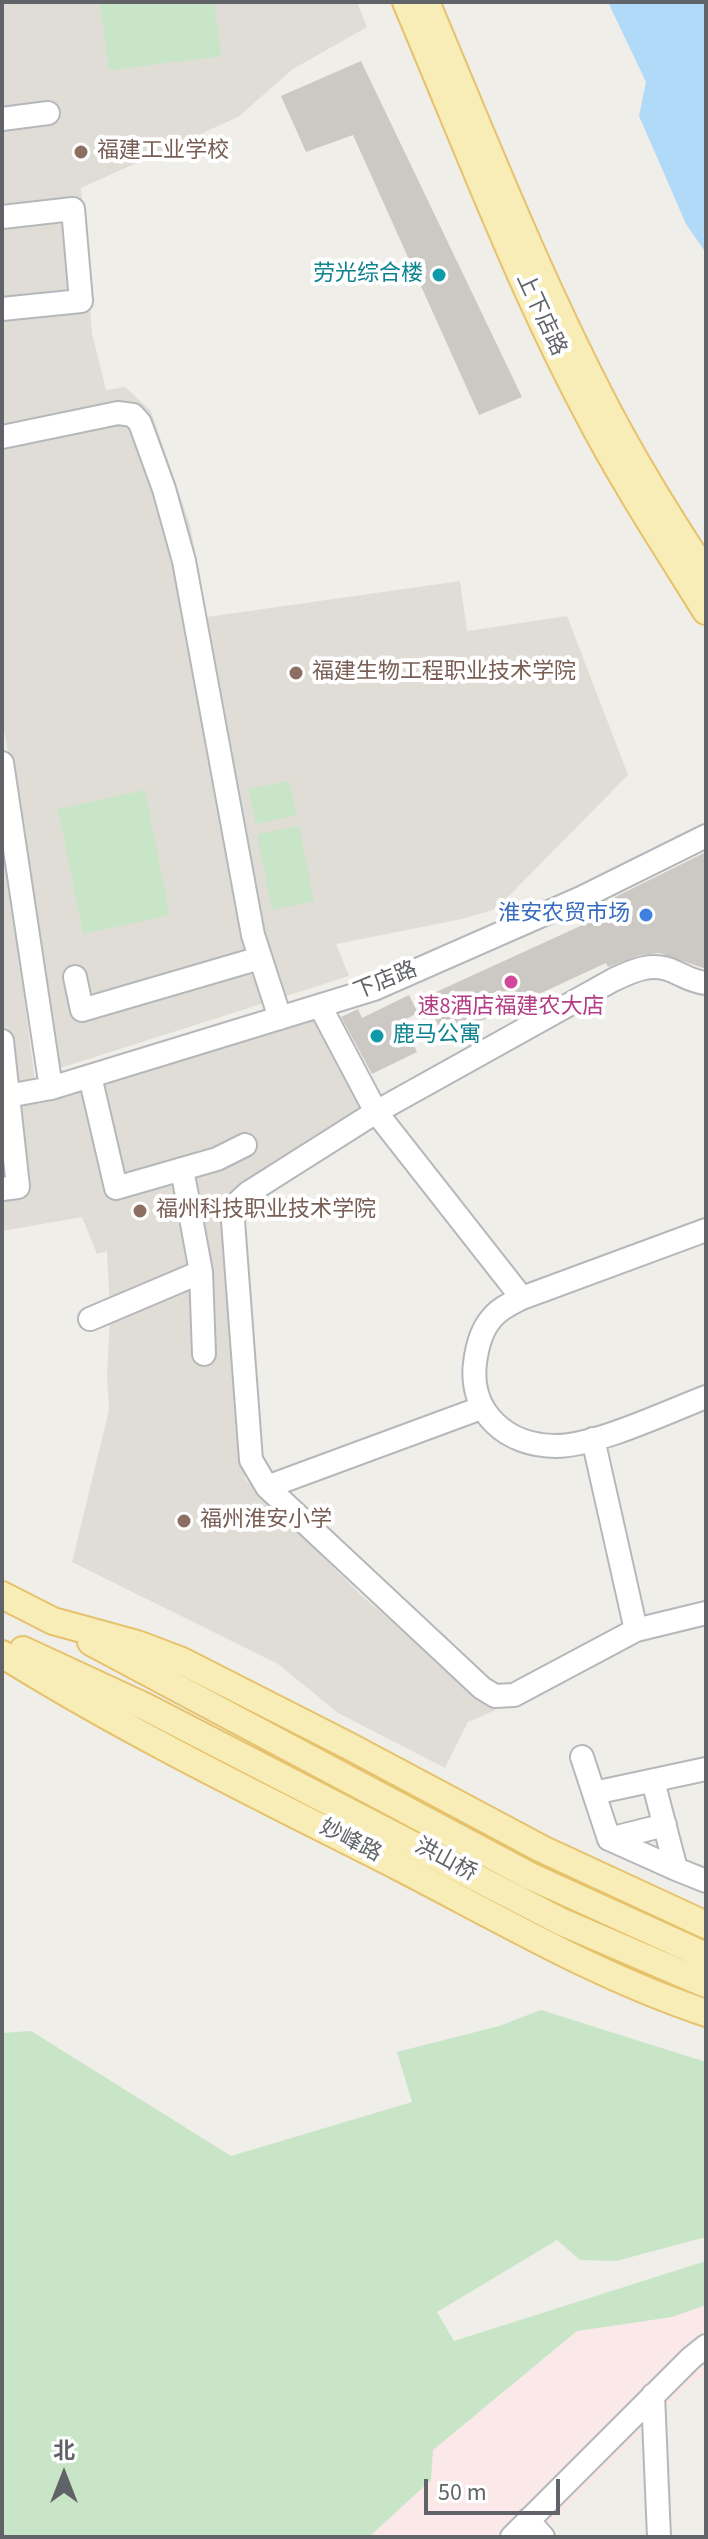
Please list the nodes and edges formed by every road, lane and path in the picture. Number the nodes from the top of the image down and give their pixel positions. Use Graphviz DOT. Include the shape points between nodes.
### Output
graph roads {
  1 [pos="406,2"];
  2 [pos="426,2"];
  3 [pos="48,113"];
  4 [pos="2,119"];
  5 [pos="2,217"];
  6 [pos="2,309"];
  7 [pos="2,437"];
  8 [pos="706,574"];
  9 [pos="706,611"];
  10 [pos="2,763"];
  11 [pos="706,836"];
  12 [pos="260,958"];
  13 [pos="75,977"];
  14 [pos="706,983"];
  15 [pos="320,1006"];
  16 [pos="280,1018"];
  17 [pos="2,1041"];
  18 [pos="90,1076"];
  19 [pos="51,1088"];
  20 [pos="5,1096"];
  21 [pos="376,1112"];
  22 [pos="245,1145"];
  23 [pos="182,1169"];
  24 [pos="2,1189"];
  25 [pos="706,1230"];
  26 [pos="201,1272"];
  27 [pos="522,1298"];
  28 [pos="90,1319"];
  29 [pos="204,1354"];
  30 [pos="706,1397"];
  31 [pos="481,1408"];
  32 [pos="593,1439"];
  33 [pos="267,1487"];
  34 [pos="2,1595"];
  35 [pos="706,1613"];
  36 [pos="53,1621"];
  37 [pos="636,1630"];
  38 [pos="2,1641"];
  39 [pos="2,1654"];
  40 [pos="582,1757"];
  41 [pos="706,1769"];
  42 [pos="653,1781"];
  43 [pos="594,1793"];
  44 [pos="665,1825"];
  45 [pos="609,1839"];
  46 [pos="676,1869"];
  47 [pos="706,1881"];
  48 [pos="706,1925"];
  49 [pos="706,1956"];
  50 [pos="706,1984"];
  51 [pos="706,2013"];
  52 [pos="706,2346"];
  53 [pos="653,2395"];
  54 [pos="536,2529"];
  55 [pos="512,2537"];
  56 [pos="659,2537"];
  1 -- 9 [label="main road, 上下店路" via="532,301 584,407"];
  2 -- 8 [label="main road, 上下店路" via="497,173 608,412"];
  3 -- 4 [label="street"];
  5 -- 6 [label="street" via="73,209 81,301"];
  7 -- 12 [label="street" via="118,413 133,415 140,423 184,561"];
  10 -- 19 [label="street"];
  11 -- 15 [label="street, 下店路" via="399,979"];
  12 -- 13 [label="street" via="82,1010"];
  12 -- 16 [label="street"];
  14 -- 21 [label="street" via="659,967 638,968"];
  15 -- 16 [label="street, 下店路"];
  15 -- 21 [label="street"];
  16 -- 18 [label="street, 下店路"];
  17 -- 20 [label="street"];
  18 -- 19 [label="street, 下店路"];
  18 -- 23 [label="street" via="116,1188"];
  19 -- 20 [label="street, 下店路"];
  20 -- 24 [label="street" via="18,1187"];
  21 -- 27 [label="street"];
  21 -- 33 [label="street" via="235,1205 251,1460"];
  22 -- 23 [label="street"];
  23 -- 26 [label="street"];
  25 -- 27 [label="street"];
  26 -- 28 [label="street"];
  26 -- 29 [label="street"];
  27 -- 31 [label="street" via="493,1316 483,1332 474,1371"];
  30 -- 32 [label="street"];
  31 -- 32 [label="street" via="507,1434 523,1441 557,1446"];
  31 -- 33 [label="street"];
  32 -- 37 [label="street"];
  33 -- 37 [label="street" via="495,1696 514,1695"];
  34 -- 36 [label="main road"];
  35 -- 37 [label="street"];
  36 -- 48 [label="main road" via="182,1661 542,1849"];
  36 -- 49 [label="main road" via="530,1876"];
  38 -- 50 [label="main road, 洪山桥" via="146,1707 562,1922"];
  39 -- 51 [label="main road, 妙峰路" via="128,1729 561,1953"];
  40 -- 43 [label="street"];
  41 -- 42 [label="street"];
  42 -- 43 [label="street"];
  42 -- 44 [label="street"];
  43 -- 45 [label="street"];
  44 -- 45 [label="street"];
  44 -- 46 [label="street"];
  45 -- 46 [label="street"];
  46 -- 47 [label="street"];
  52 -- 53 [label="street"];
  53 -- 54 [label="street"];
  53 -- 56 [label="street"];
  54 -- 55 [label="street"];
}
